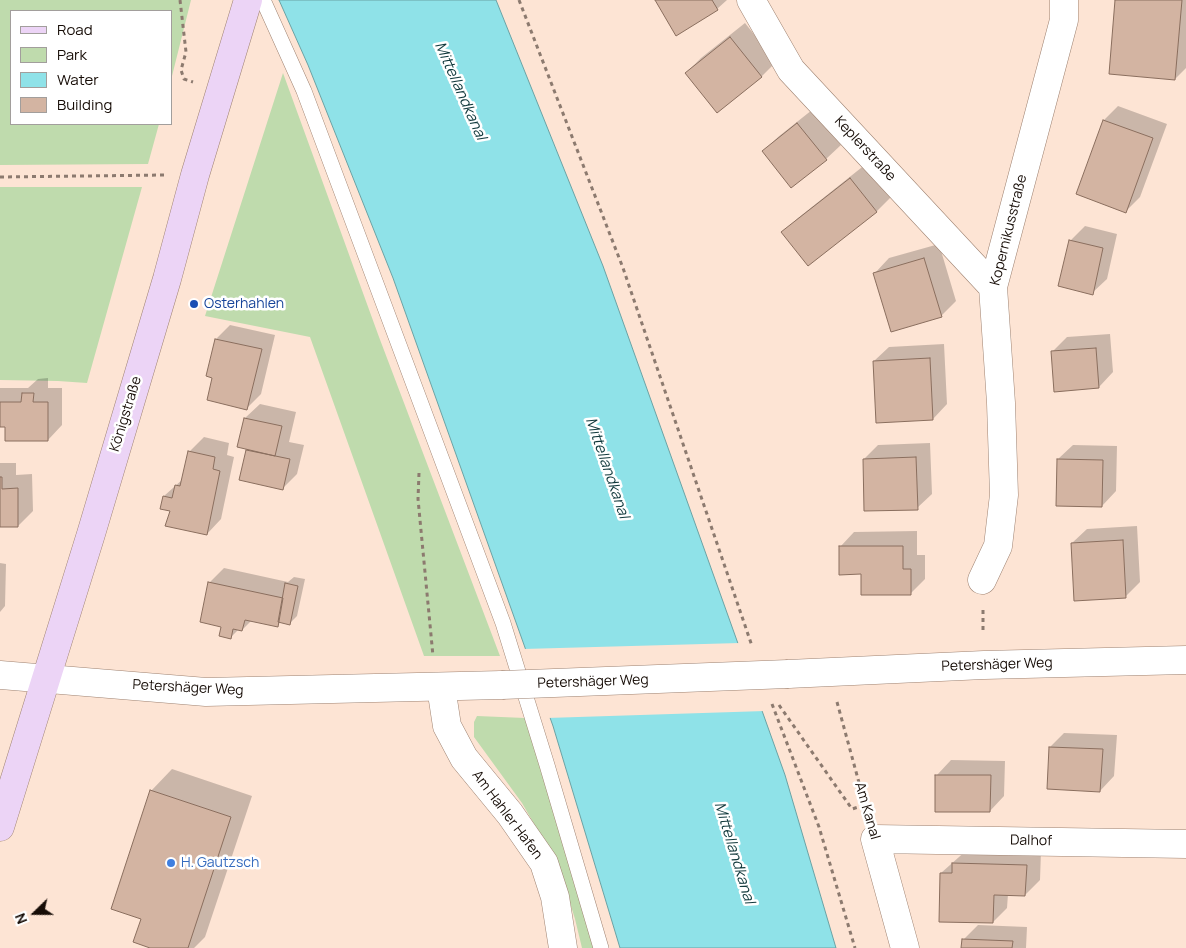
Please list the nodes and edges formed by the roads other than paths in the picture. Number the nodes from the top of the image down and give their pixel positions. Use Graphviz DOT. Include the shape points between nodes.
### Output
graph roads {
  1 [pos="751,0"];
  2 [pos="1064,0"];
  3 [pos="253,1"];
  4 [pos="993,287"];
  5 [pos="982,580"];
  6 [pos="1186,660"];
  7 [pos="0,675"];
  8 [pos="45,679"];
  9 [pos="440,687"];
  10 [pos="0,827"];
  11 [pos="875,839"];
  12 [pos="1186,844"];
  13 [pos="563,948"];
  14 [pos="601,948"];
  15 [pos="905,948"];
  1 -- 4 [label="street, Keplerstraße" via="791,70"];
  2 -- 4 [label="street, Kopernikusstraße" via="1064,20"];
  3 -- 8 [label="main road, Königstraße" via="220,93"];
  3 -- 14 [label="lane" via="304,91 503,623"];
  4 -- 5 [label="street, Kopernikusstraße" via="1004,494 998,546"];
  6 -- 9 [label="street, Petershäger Weg, bridge"];
  7 -- 8 [label="street, Petershäger Weg"];
  8 -- 9 [label="street, Petershäger Weg" via="206,692"];
  8 -- 10 [label="main road, Königstraße"];
  9 -- 13 [label="street, Am Hahler Hafen" via="447,726 464,758 510,814 544,863 555,897"];
  11 -- 12 [label="street, Dalhof"];
  11 -- 15 [label="street, Am Kanal"];
}
